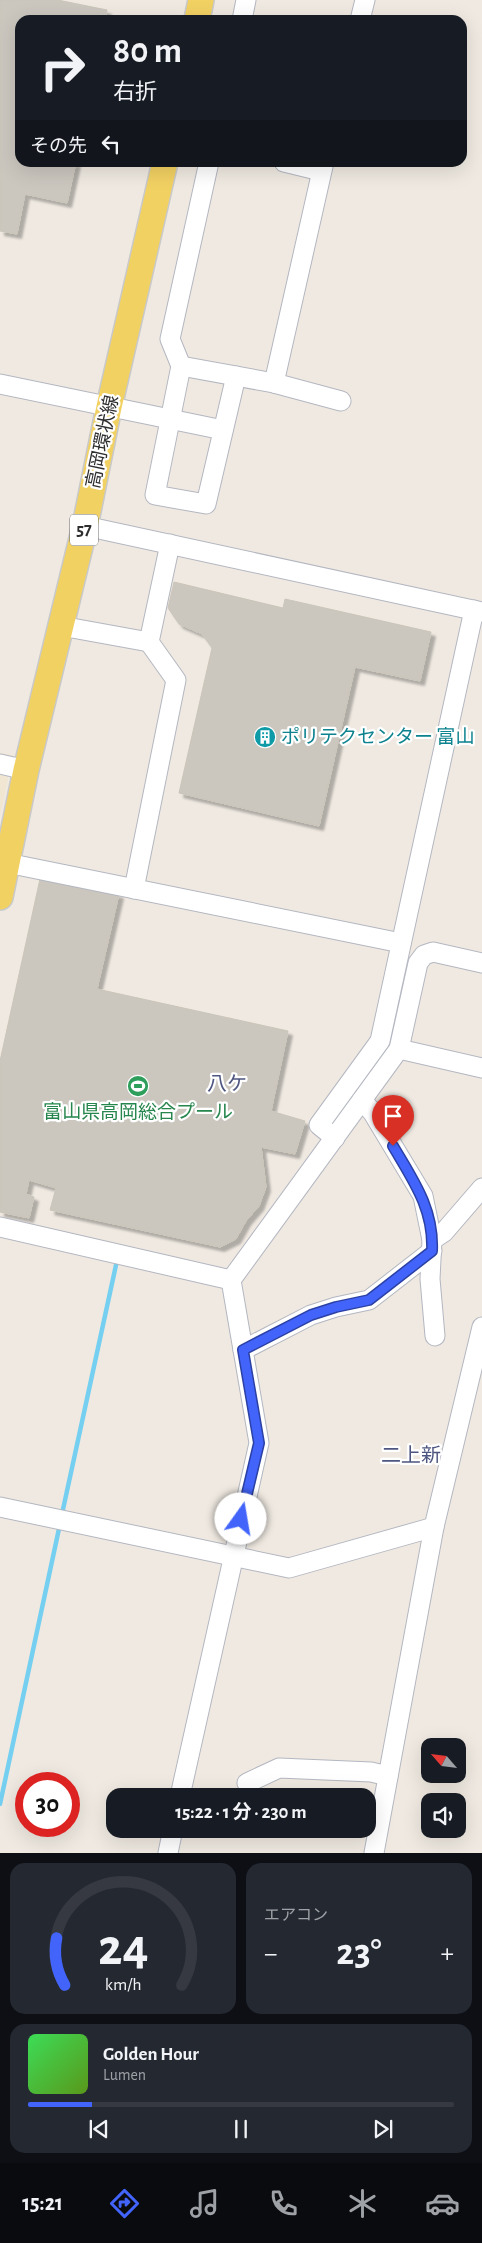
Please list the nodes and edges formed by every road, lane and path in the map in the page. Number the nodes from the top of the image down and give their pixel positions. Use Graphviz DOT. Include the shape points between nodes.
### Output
graph roads {
  1 [pos="201,0"];
  2 [pos="246,0"];
  3 [pos="365,0"];
  4 [pos="198,15"];
  5 [pos="243,15"];
  6 [pos="361,15"];
  7 [pos="164,167"];
  8 [pos="208,167"];
  9 [pos="323,167"];
  10 [pos="181,366"];
  11 [pos="236,376"];
  12 [pos="274,383"];
  13 [pos="0,384"];
  14 [pos="341,401"];
  15 [pos="109,407"];
  16 [pos="171,419"];
  17 [pos="224,430"];
  18 [pos="86,526"];
  19 [pos="170,544"];
  20 [pos="478,611"];
  21 [pos="61,626"];
  22 [pos="149,642"];
  23 [pos="0,764"];
  24 [pos="26,770"];
  25 [pos="7,863"];
  26 [pos="134,888"];
  27 [pos="0,897"];
  28 [pos="401,943"];
  29 [pos="482,964"];
  30 [pos="399,1049"];
  31 [pos="482,1068"];
  32 [pos="362,1100"];
  33 [pos="335,1138"];
  34 [pos="482,1188"];
  35 [pos="0,1227"];
  36 [pos="432,1246"];
  37 [pos="230,1280"];
  38 [pos="482,1327"];
  39 [pos="435,1336"];
  40 [pos="243,1350"];
  41 [pos="0,1507"];
  42 [pos="434,1527"];
  43 [pos="232,1557"];
  44 [pos="388,1776"];
  45 [pos="247,1783"];
  46 [pos="182,1788"];
  47 [pos="171,1838"];
  48 [pos="168,1853"];
  49 [pos="374,1853"];
  1 -- 4 [label="main road"];
  2 -- 5 [label="street"];
  3 -- 6 [label="street"];
  7 -- 15 [label="main road, 高岡環状線 / 57"];
  8 -- 10 [label="street" via="170,339"];
  9 -- 12 [label="street"];
  10 -- 11 [label="street"];
  10 -- 16 [label="street"];
  11 -- 12 [label="street"];
  11 -- 17 [label="street"];
  12 -- 14 [label="street"];
  13 -- 15 [label="street"];
  15 -- 16 [label="street"];
  15 -- 18 [label="main road, 高岡環状線 / 57"];
  16 -- 17 [label="street"];
  16 -- 17 [label="street" via="155,495 206,504"];
  18 -- 19 [label="street"];
  18 -- 21 [label="main road, 高岡環状線 / 57"];
  19 -- 20 [label="street"];
  19 -- 22 [label="street"];
  20 -- 28 [label="street"];
  21 -- 22 [label="street"];
  21 -- 24 [label="main road, 高岡環状線 / 57"];
  22 -- 26 [label="street" via="176,680"];
  23 -- 24 [label="street"];
  24 -- 25 [label="main road, 高岡環状線 / 57"];
  25 -- 26 [label="street"];
  25 -- 27 [label="main road, 高岡環状線 / 57"];
  26 -- 28 [label="street"];
  28 -- 33 [label="street" via="380,1041 319,1125"];
  29 -- 30 [label="street" via="433,952 424,955 418,963"];
  30 -- 31 [label="street"];
  30 -- 32 [label="street"];
  32 -- 33 [label="street"];
  32 -- 36 [label="street" via="423,1196"];
  33 -- 37 [label="street"];
  34 -- 36 [label="street"];
  35 -- 37 [label="street"];
  36 -- 39 [label="street" via="430,1279"];
  36 -- 40 [label="street" via="369,1300 311,1315"];
  37 -- 40 [label="street"];
  38 -- 42 [label="street"];
  40 -- 43 [label="street" via="259,1443"];
  41 -- 43 [label="street"];
  42 -- 43 [label="street" via="289,1568"];
  42 -- 44 [label="street"];
  43 -- 46 [label="street"];
  44 -- 45 [label="street" via="279,1768"];
  44 -- 49 [label="street"];
  47 -- 48 [label="street"];
}
